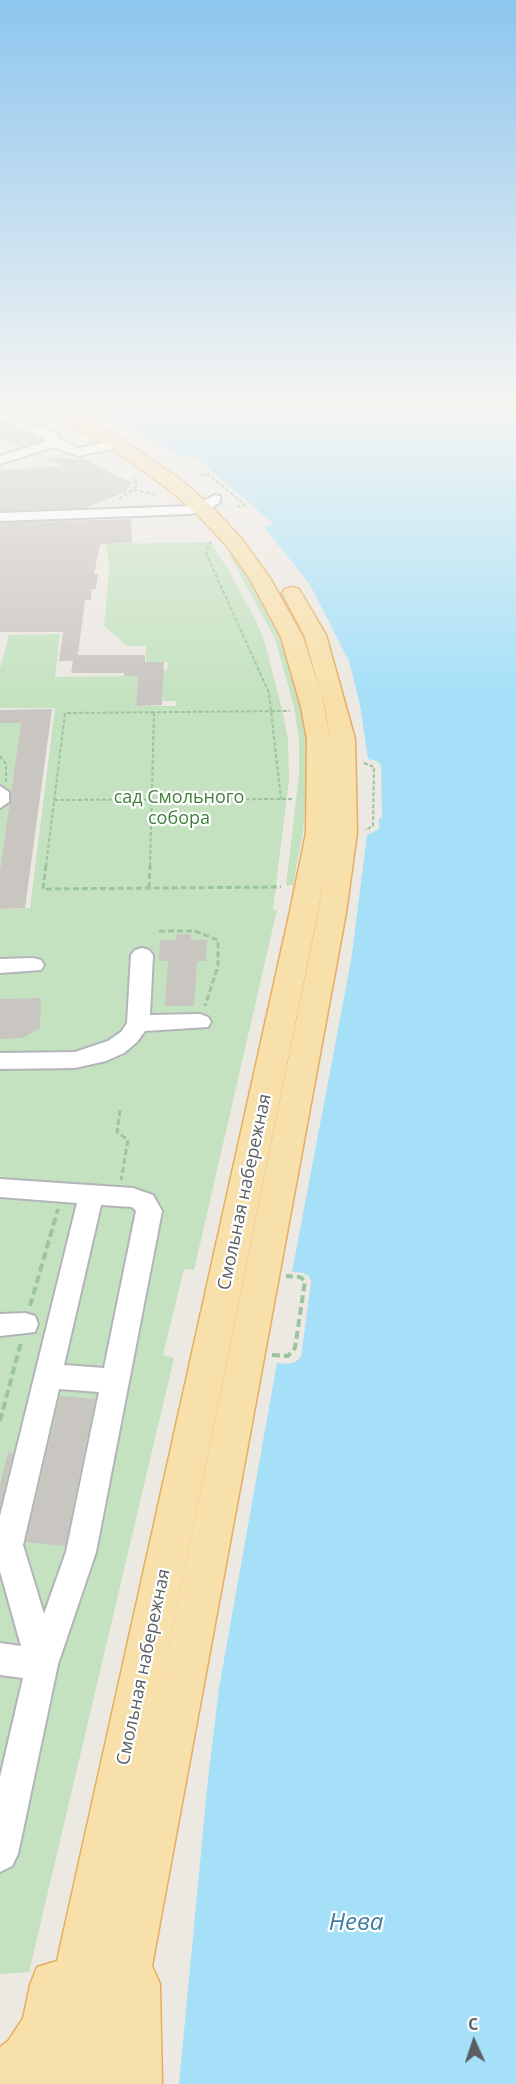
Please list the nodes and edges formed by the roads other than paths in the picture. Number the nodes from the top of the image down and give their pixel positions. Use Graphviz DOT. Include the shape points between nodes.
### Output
graph roads {
  1 [pos="136,503"];
  2 [pos="217,503"];
  3 [pos="222,503"];
  4 [pos="2,512"];
  5 [pos="0,792"];
  6 [pos="0,802"];
  7 [pos="142,956"];
  8 [pos="33,965"];
  9 [pos="0,966"];
  10 [pos="200,1022"];
  11 [pos="138,1023"];
  12 [pos="0,1061"];
  13 [pos="0,1188"];
  14 [pos="105,1196"];
  15 [pos="48,1376"];
  16 [pos="115,1381"];
  17 [pos="0,1659"];
  18 [pos="42,1664"];
  19 [pos="0,1854"];
  20 [pos="97,1889"];
  21 [pos="135,1936"];
  22 [pos="0,2079"];
  23 [pos="55,2084"];
  24 [pos="99,2084"];
  25 [pos="135,2084"];
  1 -- 4 [label="street" via="54,512"];
  2 -- 20 [label="main road, Смольная набережная" via="233,541 260,578 292,637 320,740 319,833"];
  3 -- 21 [label="main road, Смольная набережная" via="281,574 315,635 343,739 344,833 332,913"];
  5 -- 6 [label="street"];
  7 -- 11 [label="street"];
  8 -- 9 [label="street"];
  10 -- 11 [label="street"];
  11 -- 12 [label="street" via="129,1037 98,1055 75,1060"];
  13 -- 14 [label="street"];
  14 -- 15 [label="street"];
  14 -- 16 [label="street" via="144,1202 149,1211"];
  15 -- 16 [label="street"];
  15 -- 18 [label="street" via="8,1545"];
  16 -- 18 [label="street" via="81,1552"];
  17 -- 18 [label="street"];
  18 -- 19 [label="street"];
  20 -- 22 [label="main road" via="71,1914 47,2023 36,2046"];
  20 -- 23 [label="main road, Смольная набережная"];
  21 -- 24 [label="main road, Смольная набережная"];
  21 -- 25 [label="main road"];
}
